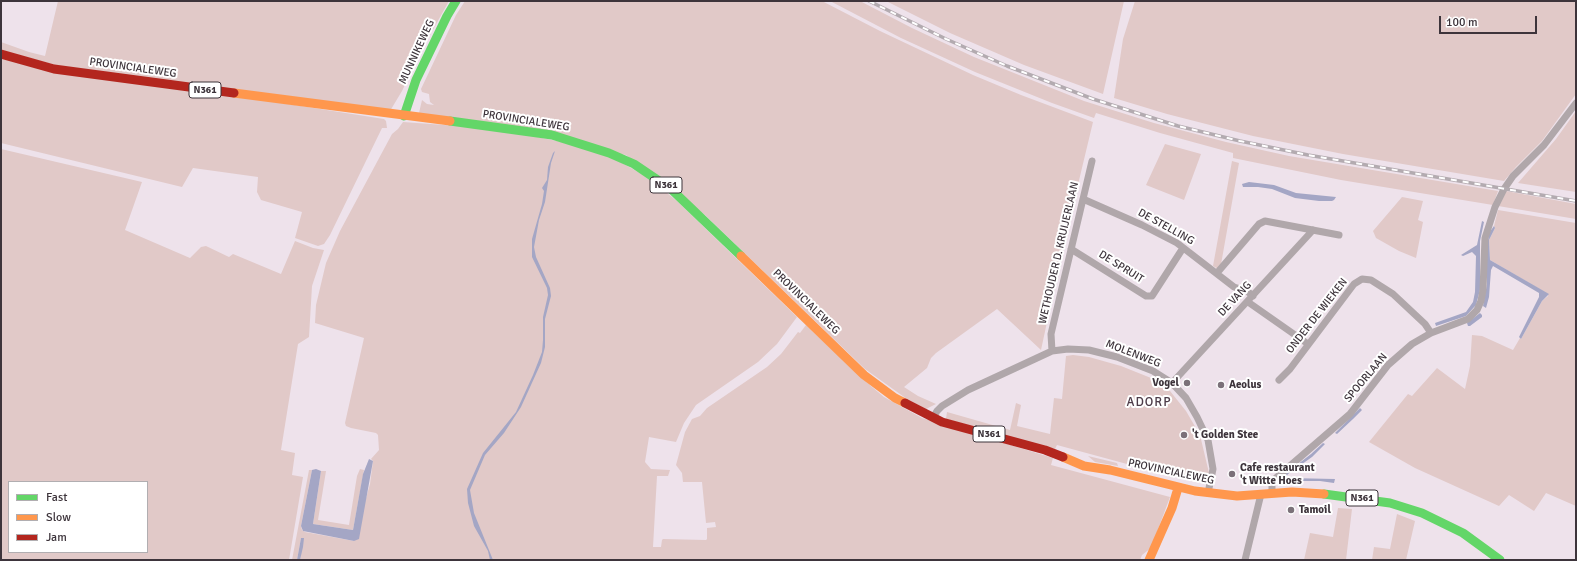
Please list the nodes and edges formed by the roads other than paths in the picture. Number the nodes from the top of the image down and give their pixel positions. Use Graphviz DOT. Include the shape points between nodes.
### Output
graph roads {
  1 [pos="456,1"];
  2 [pos="1,54"];
  3 [pos="1576,103"];
  4 [pos="404,116"];
  5 [pos="1092,161"];
  6 [pos="1083,199"];
  7 [pos="1313,230"];
  8 [pos="1339,235"];
  9 [pos="1183,248"];
  10 [pos="1071,249"];
  11 [pos="1217,273"];
  12 [pos="1250,299"];
  13 [pos="1430,333"];
  14 [pos="1308,344"];
  15 [pos="1052,351"];
  16 [pos="1279,380"];
  17 [pos="1172,383"];
  18 [pos="933,418"];
  19 [pos="1178,488"];
  20 [pos="1208,493"];
  21 [pos="1261,494"];
  22 [pos="1272,494"];
  23 [pos="1149,560"];
  24 [pos="1245,560"];
  25 [pos="1500,560"];
  1 -- 4 [label="main road, MUNNIKEWEG" via="416,80"];
  2 -- 4 [label="main road, PROVINCIALEWEG / N361" via="54,69"];
  3 -- 13 [label="street, SPOORLAAN" via="1544,145 1513,176 1504,189 1484,238 1483,290 1477,310 1464,320"];
  4 -- 18 [label="main road, PROVINCIALEWEG / N361" via="552,136 596,148 634,164 671,188 873,382 895,398"];
  5 -- 6 [label="street, WETHOUDER D. KRUIJERLAAN"];
  6 -- 9 [label="street, DE STELLING" via="1142,225"];
  6 -- 10 [label="street, WETHOUDER D. KRUIJERLAAN"];
  7 -- 8 [label="street"];
  7 -- 11 [label="street" via="1266,221 1259,224"];
  7 -- 12 [label="street, DE VANG"];
  9 -- 10 [label="street, DE SPRUIT" via="1152,296 1146,296"];
  9 -- 11 [label="street, DE STELLING"];
  10 -- 15 [label="street, WETHOUDER D. KRUIJERLAAN" via="1051,334"];
  11 -- 12 [label="street, DE STELLING" via="1234,287 1247,291"];
  12 -- 14 [label="street, DE STELLING"];
  12 -- 17 [label="street, DE VANG"];
  13 -- 14 [label="street, ONDER DE WIEKEN" via="1425,324 1393,294 1371,280 1362,279 1354,284"];
  13 -- 22 [label="street, SPOORLAAN" via="1412,344 1388,365 1350,414 1276,478 1272,483"];
  14 -- 16 [label="street, ONDER DE WIEKEN"];
  15 -- 17 [label="street, MOLENWEG" via="1089,350 1117,357 1153,371"];
  15 -- 18 [label="street, MOLENWEG" via="968,390 942,406"];
  17 -- 20 [label="street, MOLENWEG" via="1189,404 1208,440 1213,469"];
  18 -- 19 [label="main road, PROVINCIALEWEG / N361" via="1045,450 1073,455 1110,470"];
  19 -- 20 [label="main road, PROVINCIALEWEG / N361"];
  19 -- 23 [label="main road"];
  20 -- 21 [label="main road, PROVINCIALEWEG / N361" via="1237,496"];
  21 -- 22 [label="main road, PROVINCIALEWEG / N361"];
  21 -- 24 [label="street"];
  22 -- 25 [label="main road, PROVINCIALEWEG / N361" via="1316,493 1390,503 1422,513 1463,533"];
}
